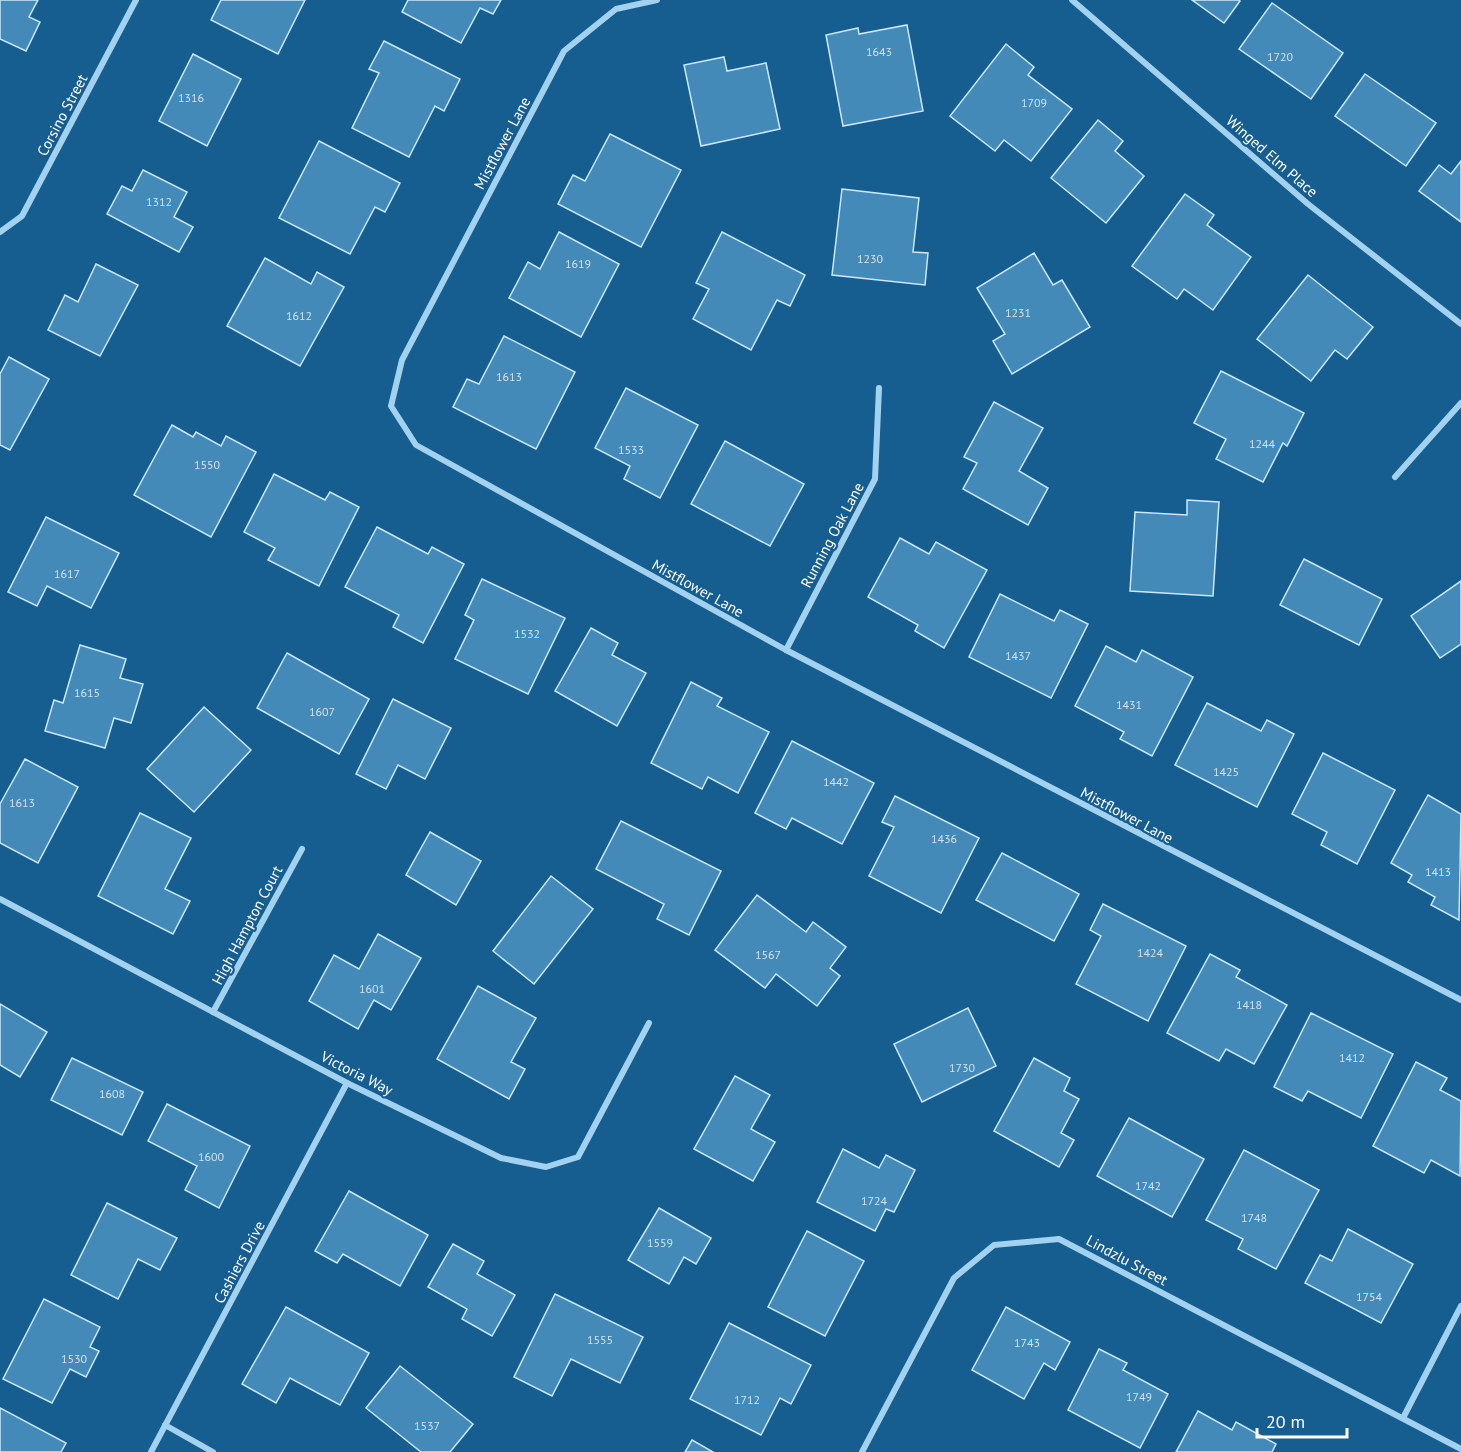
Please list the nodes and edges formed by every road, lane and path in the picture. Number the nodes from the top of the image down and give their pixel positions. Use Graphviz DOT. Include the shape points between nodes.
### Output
graph roads {
  1 [pos="136,0"];
  2 [pos="657,0"];
  3 [pos="1072,0"];
  4 [pos="0,232"];
  5 [pos="1461,324"];
  6 [pos="879,388"];
  7 [pos="1461,403"];
  8 [pos="1395,477"];
  9 [pos="786,650"];
  10 [pos="302,849"];
  11 [pos="0,899"];
  12 [pos="1461,1000"];
  13 [pos="213,1012"];
  14 [pos="649,1023"];
  15 [pos="347,1083"];
  16 [pos="1461,1306"];
  17 [pos="1402,1418"];
  18 [pos="165,1425"];
  19 [pos="1461,1449"];
  20 [pos="151,1452"];
  21 [pos="213,1452"];
  22 [pos="862,1452"];
  1 -- 4 [label="street, Corsino Street" via="22,216"];
  2 -- 9 [label="street, Mistflower Lane" via="616,9 564,51 402,360 391,406 416,445"];
  3 -- 5 [label="street, Winged Elm Place" via="1308,204"];
  6 -- 9 [label="street, Running Oak Lane" via="875,478"];
  7 -- 8 [label="street"];
  9 -- 12 [label="street, Mistflower Lane"];
  10 -- 13 [label="street, High Hampton Court"];
  11 -- 13 [label="street, Victoria Way"];
  13 -- 15 [label="street, Victoria Way"];
  14 -- 15 [label="street, Victoria Way" via="578,1157 546,1167 501,1158"];
  15 -- 18 [label="street, Cashiers Drive"];
  16 -- 17 [label="street"];
  17 -- 19 [label="street, Lindzlu Street"];
  17 -- 22 [label="street, Lindzlu Street" via="1059,1239 994,1245 954,1278"];
  18 -- 20 [label="street, Cashiers Drive"];
  18 -- 21 [label="street"];
}
